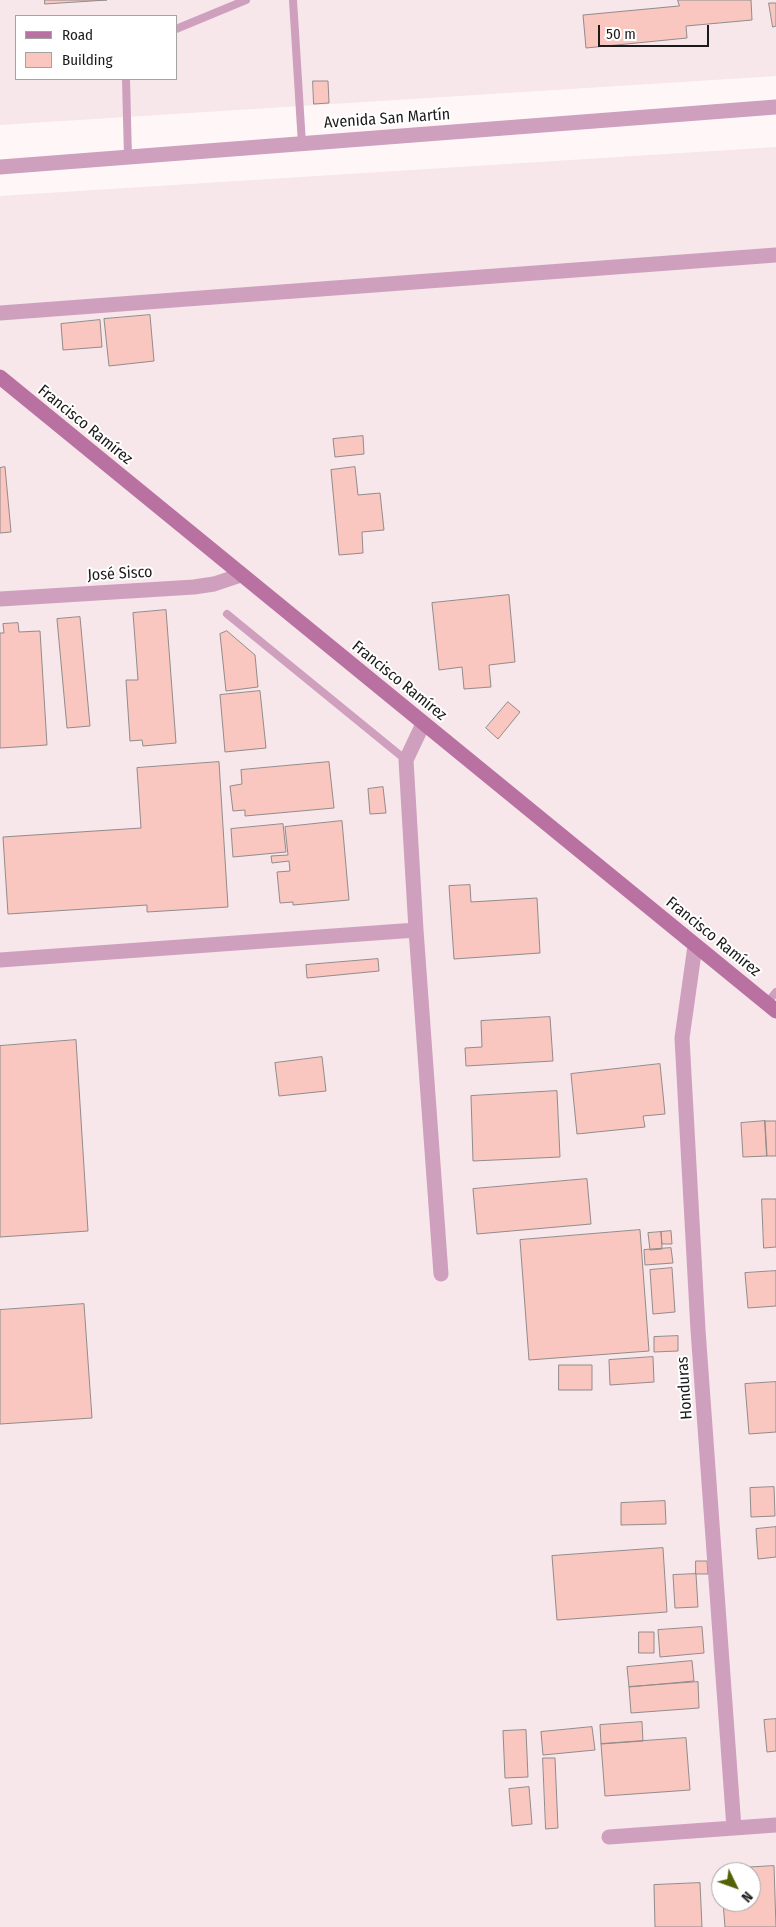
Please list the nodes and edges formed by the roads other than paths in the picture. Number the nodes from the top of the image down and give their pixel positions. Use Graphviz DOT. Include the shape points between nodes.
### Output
graph roads {
  1 [pos="246,0"];
  2 [pos="293,0"];
  3 [pos="178,29"];
  4 [pos="126,80"];
  5 [pos="776,107"];
  6 [pos="302,144"];
  7 [pos="128,157"];
  8 [pos="0,167"];
  9 [pos="776,255"];
  10 [pos="0,313"];
  11 [pos="0,377"];
  12 [pos="241,575"];
  13 [pos="0,598"];
  14 [pos="227,614"];
  15 [pos="423,724"];
  16 [pos="406,760"];
  17 [pos="416,930"];
  18 [pos="695,946"];
  19 [pos="0,960"];
  20 [pos="773,1002"];
  21 [pos="441,1274"];
  22 [pos="776,1825"];
  23 [pos="734,1828"];
  24 [pos="609,1837"];
  1 -- 3 [label="lane"];
  2 -- 6 [label="lane"];
  4 -- 7 [label="lane"];
  5 -- 6 [label="street, Avenida San Martín"];
  6 -- 7 [label="street, Avenida San Martín"];
  7 -- 8 [label="street, Avenida San Martín"];
  9 -- 10 [label="street"];
  11 -- 12 [label="street, Francisco Ramírez"];
  12 -- 13 [label="street, José Sisco" via="194,587"];
  12 -- 15 [label="street, Francisco Ramírez"];
  14 -- 16 [label="lane"];
  15 -- 16 [label="street"];
  15 -- 18 [label="street, Francisco Ramírez"];
  16 -- 17 [label="street"];
  17 -- 19 [label="street"];
  17 -- 21 [label="street"];
  18 -- 20 [label="street, Francisco Ramírez"];
  18 -- 23 [label="street, Honduras" via="682,1038 698,1330"];
  22 -- 23 [label="street"];
  23 -- 24 [label="street"];
}
